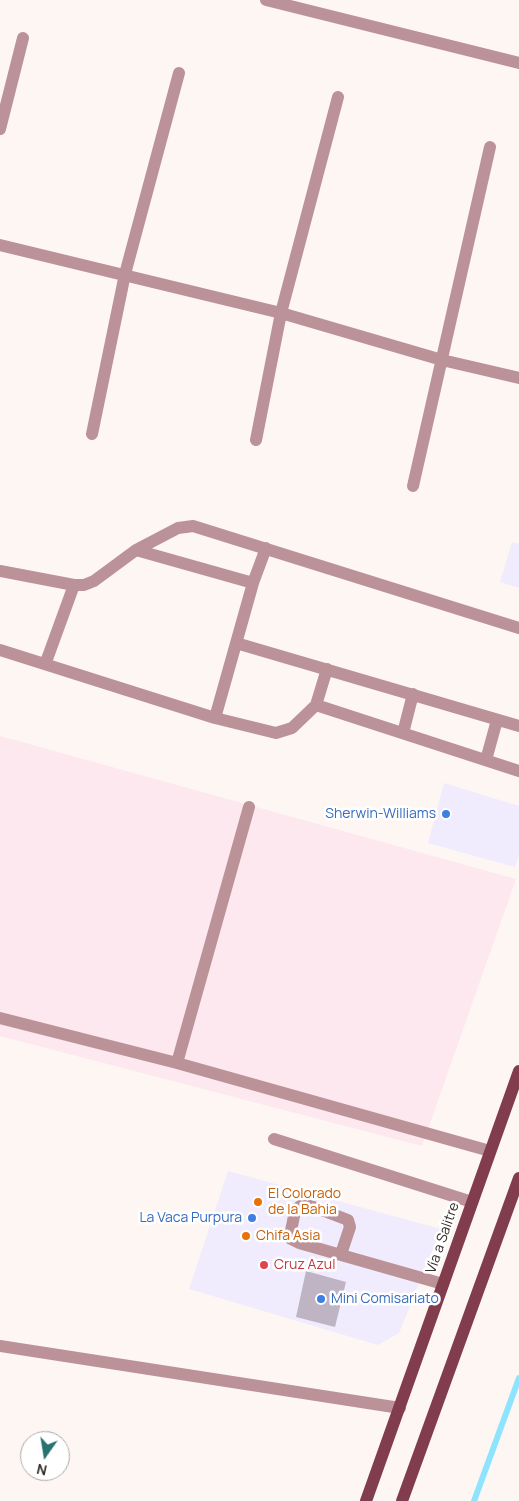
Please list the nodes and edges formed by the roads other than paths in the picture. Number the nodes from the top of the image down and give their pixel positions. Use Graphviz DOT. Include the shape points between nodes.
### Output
graph roads {
  1 [pos="266,0"];
  2 [pos="23,38"];
  3 [pos="519,63"];
  4 [pos="179,73"];
  5 [pos="338,97"];
  6 [pos="0,129"];
  7 [pos="490,147"];
  8 [pos="0,245"];
  9 [pos="125,274"];
  10 [pos="280,313"];
  11 [pos="442,360"];
  12 [pos="519,378"];
  13 [pos="92,434"];
  14 [pos="256,440"];
  15 [pos="413,486"];
  16 [pos="266,548"];
  17 [pos="136,550"];
  18 [pos="0,571"];
  19 [pos="253,583"];
  20 [pos="74,585"];
  21 [pos="519,628"];
  22 [pos="236,643"];
  23 [pos="0,650"];
  24 [pos="46,662"];
  25 [pos="327,669"];
  26 [pos="413,694"];
  27 [pos="316,705"];
  28 [pos="215,718"];
  29 [pos="497,720"];
  30 [pos="519,726"];
  31 [pos="403,733"];
  32 [pos="486,760"];
  33 [pos="519,771"];
  34 [pos="249,807"];
  35 [pos="0,1018"];
  36 [pos="177,1063"];
  37 [pos="519,1071"];
  38 [pos="274,1139"];
  39 [pos="490,1151"];
  40 [pos="519,1178"];
  41 [pos="472,1202"];
  42 [pos="340,1254"];
  43 [pos="443,1284"];
  44 [pos="0,1346"];
  45 [pos="400,1408"];
  46 [pos="366,1501"];
  47 [pos="402,1501"];
  1 -- 3 [label="street"];
  2 -- 6 [label="street"];
  4 -- 9 [label="street"];
  5 -- 10 [label="street"];
  7 -- 11 [label="street"];
  8 -- 9 [label="street"];
  9 -- 10 [label="street"];
  9 -- 13 [label="street"];
  10 -- 11 [label="street"];
  10 -- 14 [label="street"];
  11 -- 12 [label="street"];
  11 -- 15 [label="street"];
  16 -- 17 [label="street" via="186,526"];
  16 -- 19 [label="street"];
  16 -- 21 [label="street"];
  17 -- 19 [label="street"];
  17 -- 20 [label="street" via="94,581"];
  18 -- 20 [label="street"];
  19 -- 22 [label="street"];
  20 -- 24 [label="street"];
  22 -- 25 [label="street"];
  22 -- 28 [label="street"];
  23 -- 24 [label="street"];
  24 -- 28 [label="street"];
  25 -- 26 [label="street"];
  25 -- 27 [label="street"];
  26 -- 29 [label="street"];
  26 -- 31 [label="street"];
  27 -- 28 [label="street" via="292,728 276,733"];
  27 -- 31 [label="street"];
  29 -- 30 [label="street"];
  29 -- 32 [label="street"];
  31 -- 32 [label="street"];
  32 -- 33 [label="street"];
  34 -- 36 [label="street"];
  35 -- 36 [label="street"];
  36 -- 39 [label="street"];
  37 -- 39 [label="main road, Vía a Salitre"];
  38 -- 41 [label="street"];
  39 -- 41 [label="main road, Vía a Salitre"];
  40 -- 47 [label="main road"];
  41 -- 43 [label="main road, Vía a Salitre"];
  42 -- 42 [label="street" via="291,1239 295,1211 300,1206 311,1206 348,1220 350,1227"];
  42 -- 43 [label="street"];
  43 -- 45 [label="main road, Vía a Salitre"];
  44 -- 45 [label="street"];
  45 -- 46 [label="main road, Vía a Salitre"];
}
